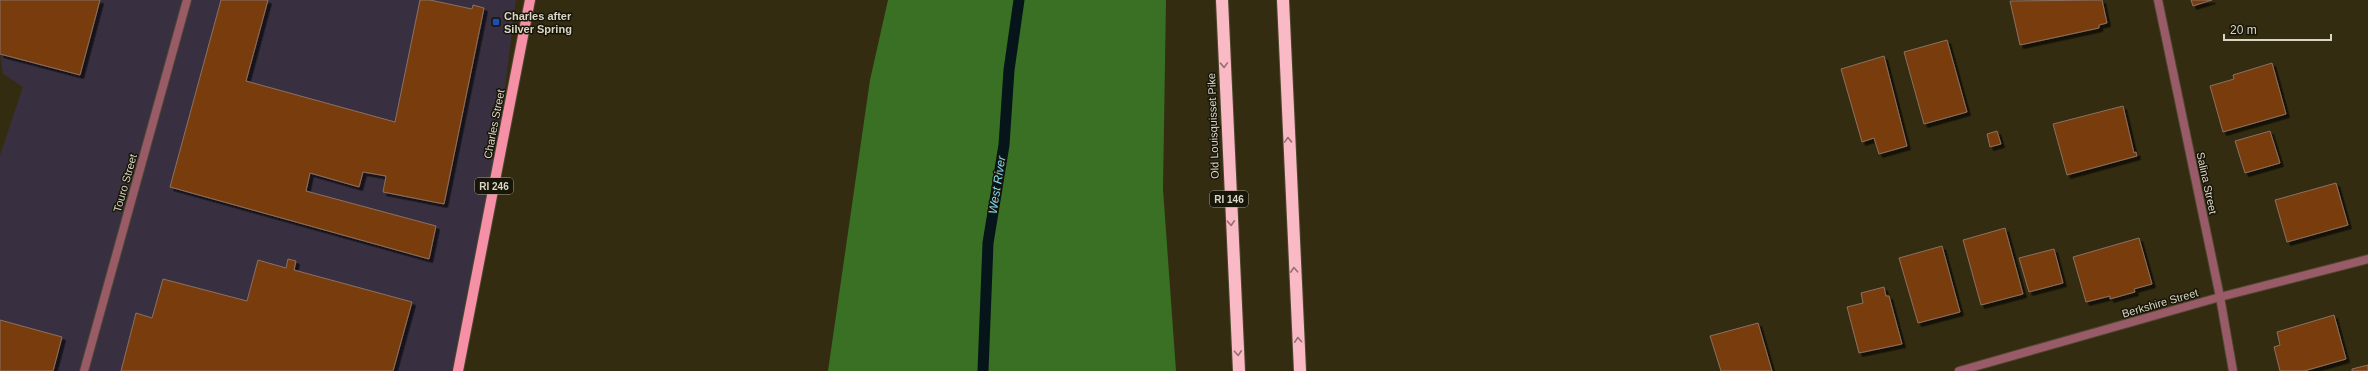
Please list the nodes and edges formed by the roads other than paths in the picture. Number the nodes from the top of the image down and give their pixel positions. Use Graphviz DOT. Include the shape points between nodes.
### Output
graph roads {
  1 [pos="188,0"];
  2 [pos="530,0"];
  3 [pos="1222,0"];
  4 [pos="1283,0"];
  5 [pos="2158,0"];
  6 [pos="2368,259"];
  7 [pos="2220,297"];
  8 [pos="84,371"];
  9 [pos="458,371"];
  10 [pos="1239,371"];
  11 [pos="1300,371"];
  12 [pos="1959,371"];
  13 [pos="2233,371"];
  1 -- 8 [label="street, Touro Street"];
  2 -- 9 [label="main road, Charles Street / RI 246"];
  3 -- 10 [label="highway, Old Louisquisset Pike / RI 146, one-way"];
  11 -- 4 [label="highway, one-way"];
  5 -- 7 [label="street, Salina Street"];
  6 -- 7 [label="street, Berkshire Street"];
  7 -- 12 [label="street, Berkshire Street"];
  7 -- 13 [label="street, Salina Street"];
}
